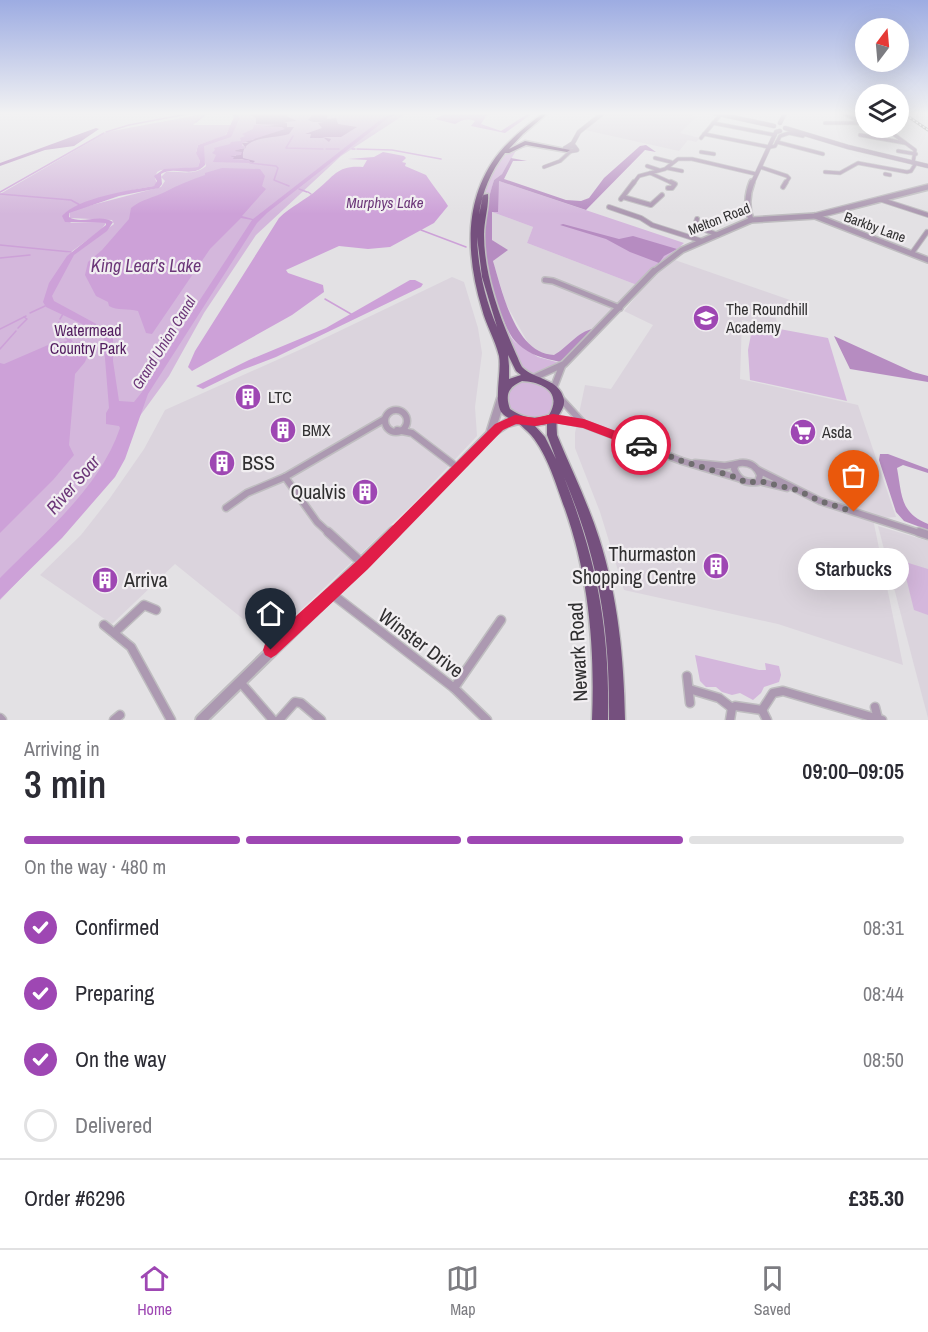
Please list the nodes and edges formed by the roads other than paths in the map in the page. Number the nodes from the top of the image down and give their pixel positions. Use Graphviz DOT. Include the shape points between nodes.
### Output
graph roads {
  1 [pos="507,147"];
  2 [pos="512,147"];
  3 [pos="514,147"];
  4 [pos="554,147"];
  5 [pos="571,147"];
  6 [pos="769,147"];
  7 [pos="800,147"];
  8 [pos="846,147"];
  9 [pos="912,147"];
  10 [pos="568,148"];
  11 [pos="898,151"];
  12 [pos="507,152"];
  13 [pos="714,154"];
  14 [pos="916,154"];
  15 [pos="821,155"];
  16 [pos="654,158"];
  17 [pos="697,160"];
  18 [pos="671,162"];
  19 [pos="914,163"];
  20 [pos="647,166"];
  21 [pos="928,166"];
  22 [pos="544,167"];
  23 [pos="760,167"];
  24 [pos="666,168"];
  25 [pos="659,170"];
  26 [pos="650,172"];
  27 [pos="683,172"];
  28 [pos="824,172"];
  29 [pos="885,173"];
  30 [pos="756,174"];
  31 [pos="890,175"];
  32 [pos="783,187"];
  33 [pos="928,187"];
  34 [pos="668,188"];
  35 [pos="662,195"];
  36 [pos="878,198"];
  37 [pos="608,207"];
  38 [pos="928,215"];
  39 [pos="815,216"];
  40 [pos="697,219"];
  41 [pos="751,220"];
  42 [pos="921,230"];
  43 [pos="927,232"];
  44 [pos="718,235"];
  45 [pos="702,241"];
  46 [pos="912,254"];
  47 [pos="928,260"];
  48 [pos="545,280"];
  49 [pos="620,308"];
  50 [pos="564,364"];
  51 [pos="531,378"];
  52 [pos="556,391"];
  53 [pos="502,393"];
  54 [pos="553,419"];
  55 [pos="383,420"];
  56 [pos="520,420"];
  57 [pos="408,423"];
  58 [pos="584,424"];
  59 [pos="370,429"];
  60 [pos="388,429"];
  61 [pos="397,430"];
  62 [pos="412,433"];
  63 [pos="490,434"];
  64 [pos="682,461"];
  65 [pos="736,464"];
  66 [pos="458,468"];
  67 [pos="757,469"];
  68 [pos="285,477"];
  69 [pos="738,478"];
  70 [pos="759,481"];
  71 [pos="797,490"];
  72 [pos="226,508"];
  73 [pos="928,534"];
  74 [pos="363,564"];
  75 [pos="332,594"];
  76 [pos="156,610"];
  77 [pos="501,620"];
  78 [pos="104,625"];
  79 [pos="115,632"];
  80 [pos="687,676"];
  81 [pos="239,681"];
  82 [pos="454,688"];
  83 [pos="689,689"];
  84 [pos="690,702"];
  85 [pos="875,707"];
  86 [pos="732,708"];
  87 [pos="762,710"];
  88 [pos="880,719"];
  89 [pos="171,720"];
  90 [pos="201,720"];
  91 [pos="273,720"];
  92 [pos="279,720"];
  93 [pos="321,720"];
  94 [pos="487,720"];
  95 [pos="600,720"];
  96 [pos="617,720"];
  97 [pos="730,720"];
  98 [pos="767,720"];
  1 -- 53 [label="highway" via="481,189 473,241 479,286 506,362"];
  2 -- 12 [label="highway"];
  3 -- 12 [label="highway"];
  4 -- 10 [label="highway"];
  5 -- 10 [label="street"];
  6 -- 23 [label="street"];
  7 -- 15 [label="street"];
  8 -- 19 [label="street"];
  9 -- 14 [label="street"];
  10 -- 22 [label="street" via="560,161"];
  11 -- 14 [label="street"];
  12 -- 51 [label="highway" via="483,204 482,264 512,356 519,369"];
  13 -- 17 [label="street" via="702,152"];
  14 -- 19 [label="street"];
  16 -- 18 [label="street"];
  17 -- 18 [label="street" via="682,158"];
  17 -- 30 [label="street"];
  18 -- 24 [label="street"];
  19 -- 21 [label="street"];
  19 -- 29 [label="street" via="909,172"];
  20 -- 25 [label="street"];
  23 -- 30 [label="street"];
  23 -- 32 [label="street" via="788,176"];
  24 -- 25 [label="street"];
  24 -- 27 [label="street"];
  25 -- 26 [label="street"];
  26 -- 34 [label="street" via="675,184"];
  26 -- 35 [label="street" via="630,184 622,198 652,206"];
  28 -- 29 [label="street" via="842,172 856,162"];
  29 -- 31 [label="street"];
  30 -- 41 [label="street" via="748,198 747,213"];
  33 -- 36 [label="street, Melton Road"];
  36 -- 38 [label="street"];
  36 -- 39 [label="street, Melton Road"];
  37 -- 45 [label="street"];
  39 -- 41 [label="street, Melton Road"];
  39 -- 46 [label="street, Barkby Lane"];
  40 -- 44 [label="street" via="695,226"];
  41 -- 44 [label="street, Melton Road"];
  42 -- 43 [label="street"];
  43 -- 46 [label="street"];
  44 -- 45 [label="street, Melton Road"];
  45 -- 49 [label="street, Melton Road" via="659,266"];
  46 -- 47 [label="street, Barkby Lane"];
  48 -- 49 [label="street"];
  49 -- 50 [label="street, Melton Road"];
  50 -- 51 [label="street, Melton Road"];
  50 -- 52 [label="street, Melton Road" via="556,378"];
  51 -- 52 [label="highway" via="544,381"];
  51 -- 53 [label="highway" via="514,380"];
  52 -- 54 [label="highway" via="558,407"];
  52 -- 58 [label="street"];
  53 -- 56 [label="highway" via="506,411"];
  53 -- 63 [label="street"];
  54 -- 56 [label="highway"];
  54 -- 58 [label="street"];
  54 -- 96 [label="highway, Newark Road" via="552,435 590,529 606,585 616,649"];
  55 -- 57 [label="street" via="398,411 406,414"];
  55 -- 59 [label="street"];
  55 -- 60 [label="street"];
  56 -- 63 [label="street"];
  56 -- 95 [label="highway, Newark Road" via="540,438 547,451 584,549 598,622"];
  57 -- 61 [label="street"];
  57 -- 62 [label="street"];
  58 -- 64 [label="street"];
  59 -- 60 [label="street"];
  59 -- 68 [label="street"];
  60 -- 61 [label="street"];
  61 -- 62 [label="street"];
  62 -- 66 [label="street"];
  63 -- 66 [label="street"];
  64 -- 65 [label="street"];
  64 -- 69 [label="street"];
  65 -- 67 [label="street" via="746,463"];
  65 -- 69 [label="street"];
  66 -- 74 [label="street"];
  67 -- 70 [label="street"];
  67 -- 71 [label="street"];
  68 -- 72 [label="street" via="238,496"];
  68 -- 74 [label="street" via="317,522"];
  69 -- 70 [label="street" via="747,483"];
  70 -- 71 [label="street"];
  71 -- 73 [label="street" via="847,511"];
  74 -- 75 [label="street"];
  75 -- 81 [label="street"];
  75 -- 82 [label="street, Winster Drive"];
  76 -- 79 [label="street" via="149,606 138,609"];
  77 -- 82 [label="street"];
  78 -- 79 [label="street"];
  79 -- 89 [label="street" via="131,647"];
  80 -- 83 [label="street"];
  81 -- 90 [label="street"];
  81 -- 91 [label="street"];
  82 -- 94 [label="street, Winster Drive"];
  83 -- 84 [label="street"];
  83 -- 86 [label="street" via="719,698"];
  85 -- 88 [label="street"];
  86 -- 87 [label="street"];
  86 -- 97 [label="street"];
  87 -- 88 [label="street" via="773,693 783,691"];
  87 -- 98 [label="street"];
  92 -- 93 [label="street" via="295,702"];
}
